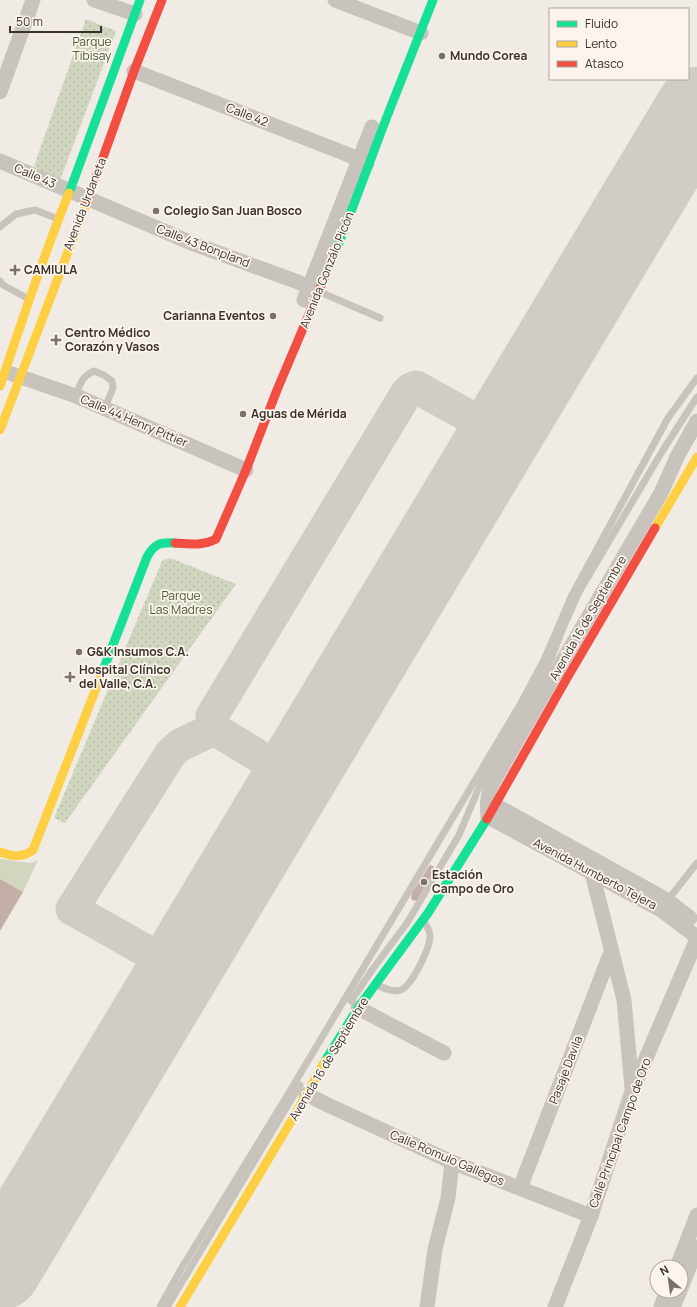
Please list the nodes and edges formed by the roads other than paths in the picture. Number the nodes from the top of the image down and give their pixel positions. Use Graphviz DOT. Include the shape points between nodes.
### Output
graph roads {
  1 [pos="33,0"];
  2 [pos="94,0"];
  3 [pos="162,0"];
  4 [pos="335,0"];
  5 [pos="423,0"];
  6 [pos="433,0"];
  7 [pos="138,7"];
  8 [pos="416,31"];
  9 [pos="134,71"];
  10 [pos="0,92"];
  11 [pos="0,161"];
  12 [pos="364,162"];
  13 [pos="70,190"];
  14 [pos="88,199"];
  15 [pos="58,219"];
  16 [pos="0,227"];
  17 [pos="0,281"];
  18 [pos="314,289"];
  19 [pos="29,300"];
  20 [pos="380,318"];
  21 [pos="5,372"];
  22 [pos="20,377"];
  23 [pos="697,378"];
  24 [pos="0,386"];
  25 [pos="76,396"];
  26 [pos="697,397"];
  27 [pos="105,408"];
  28 [pos="697,422"];
  29 [pos="0,430"];
  30 [pos="697,457"];
  31 [pos="243,468"];
  32 [pos="492,811"];
  33 [pos="0,852"];
  34 [pos="697,863"];
  35 [pos="592,873"];
  36 [pos="664,905"];
  37 [pos="423,920"];
  38 [pos="697,924"];
  39 [pos="697,938"];
  40 [pos="611,952"];
  41 [pos="375,984"];
  42 [pos="358,1008"];
  43 [pos="444,1053"];
  44 [pos="632,1091"];
  45 [pos="306,1094"];
  46 [pos="452,1162"];
  47 [pos="520,1188"];
  48 [pos="697,1215"];
  49 [pos="591,1216"];
  50 [pos="697,1247"];
  51 [pos="680,1259"];
  52 [pos="689,1268"];
  53 [pos="160,1307"];
  54 [pos="168,1307"];
  55 [pos="180,1307"];
  56 [pos="427,1307"];
  57 [pos="555,1307"];
  1 -- 10 [label="street"];
  2 -- 7 [label="street"];
  3 -- 9 [label="street, Avenida Urdaneta"];
  4 -- 8 [label="street"];
  5 -- 8 [label="street, Avenida Gonzálo Picón"];
  6 -- 8 [label="street, Avenida Gonzálo Picón"];
  7 -- 13 [label="street, Avenida Urdaneta"];
  8 -- 12 [label="street, Avenida Gonzálo Picón"];
  9 -- 12 [label="street, Calle 42"];
  9 -- 14 [label="street, Avenida Urdaneta"];
  11 -- 13 [label="street, Calle 43"];
  12 -- 18 [label="street, Avenida Gonzálo Picón"];
  13 -- 14 [label="street, Calle 43"];
  13 -- 15 [label="street, Avenida Urdaneta"];
  14 -- 18 [label="street, Calle 43 Bonpland" via="194,244"];
  14 -- 22 [label="street, Avenida Urdaneta"];
  15 -- 16 [label="lane" via="35,210 16,214"];
  15 -- 19 [label="street, Avenida Urdaneta"];
  17 -- 19 [label="lane"];
  18 -- 20 [label="lane"];
  18 -- 31 [label="street, Avenida Gonzálo Picón"];
  19 -- 21 [label="street, Avenida Urdaneta"];
  21 -- 22 [label="street, Calle 44 Henry Pittier"];
  21 -- 24 [label="street, Avenida Urdaneta"];
  22 -- 25 [label="street, Calle 44 Henry Pittier"];
  22 -- 29 [label="street, Avenida Urdaneta"];
  23 -- 53 [label="lane" via="668,418 572,595 545,658 521,703"];
  25 -- 27 [label="street, Calle 44 Henry Pittier"];
  25 -- 27 [label="lane" via="82,379 87,374 94,371 104,375 112,381 113,388"];
  26 -- 54 [label="lane" via="580,592 540,682 480,785 459,835 407,923 337,1023"];
  27 -- 31 [label="street, Calle 44 Henry Pittier"];
  28 -- 32 [label="street, Avenida 16 de Septiembre" via="677,457 661,494 492,784 487,797"];
  30 -- 32 [label="street, Avenida 16 de Septiembre"];
  31 -- 33 [label="street, Avenida Gonzálo Picón" via="216,539 197,544 164,542 152,548 33,850 22,856 8,856"];
  32 -- 35 [label="street, Avenida Humberto Tejera"];
  32 -- 36 [label="street, Avenida Humberto Tejera"];
  32 -- 37 [label="street, Avenida 16 de Septiembre"];
  34 -- 36 [label="lane"];
  35 -- 36 [label="street, Avenida Humberto Tejera"];
  35 -- 40 [label="street"];
  36 -- 38 [label="street, Avenida Humberto Tejera"];
  36 -- 39 [label="street, Avenida Humberto Tejera"];
  37 -- 41 [label="street, Avenida 16 de Septiembre"];
  37 -- 41 [label="lane" via="430,930 428,949 412,980 401,990 393,991"];
  39 -- 44 [label="street, Calle Principal Campo de Oro"];
  40 -- 44 [label="street" via="624,1000"];
  40 -- 47 [label="street, Pasaje Davila"];
  41 -- 42 [label="street, Avenida 16 de Septiembre"];
  42 -- 43 [label="street"];
  42 -- 45 [label="street, Avenida 16 de Septiembre"];
  44 -- 49 [label="street, Calle Principal Campo de Oro"];
  45 -- 46 [label="street, Calle Romulo Gallegos"];
  45 -- 55 [label="street, Avenida 16 de Septiembre"];
  46 -- 47 [label="street, Calle Romulo Gallegos"];
  46 -- 56 [label="street" via="448,1198 435,1249"];
  47 -- 49 [label="street, Calle Romulo Gallegos"];
  48 -- 51 [label="street"];
  49 -- 57 [label="street, Calle Principal Campo de Oro"];
  50 -- 52 [label="street"];
}
